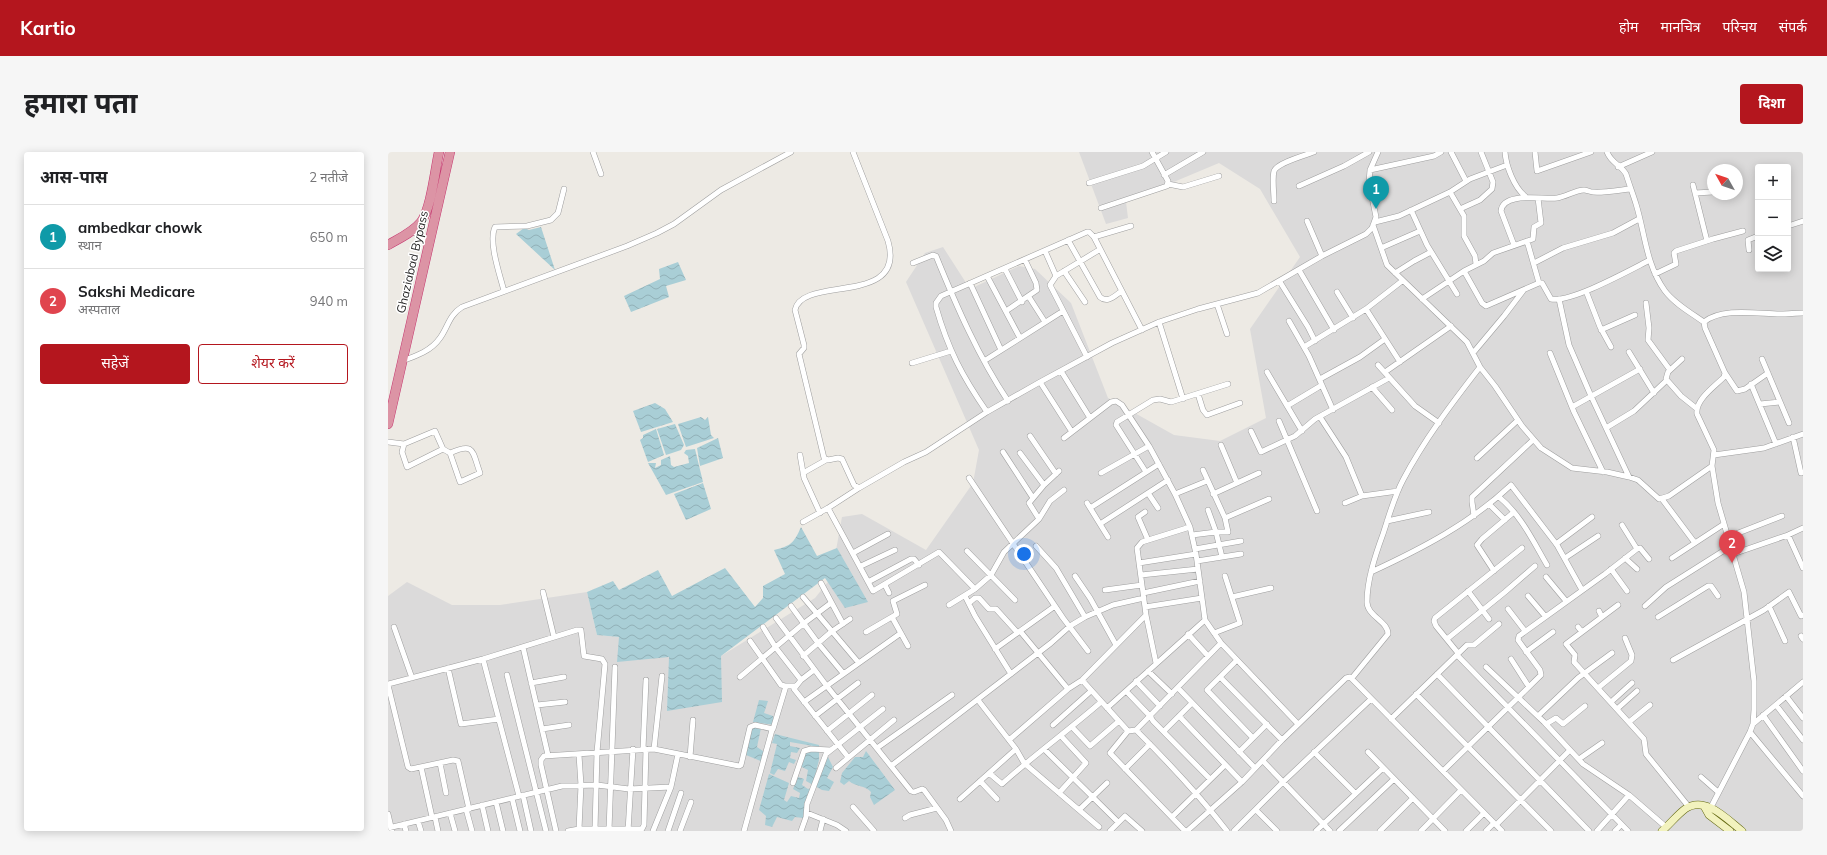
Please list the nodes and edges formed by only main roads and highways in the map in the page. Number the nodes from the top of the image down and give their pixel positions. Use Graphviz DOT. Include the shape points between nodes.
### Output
graph roads {
  1 [pos="439,152"];
  2 [pos="450,152"];
  3 [pos="388,245"];
  4 [pos="388,424"];
  1 -- 3 [label="highway, Ghaziabad Bypass" via="429,204 422,221 412,231"];
  2 -- 4 [label="highway, Ghaziabad Bypass"];
}
